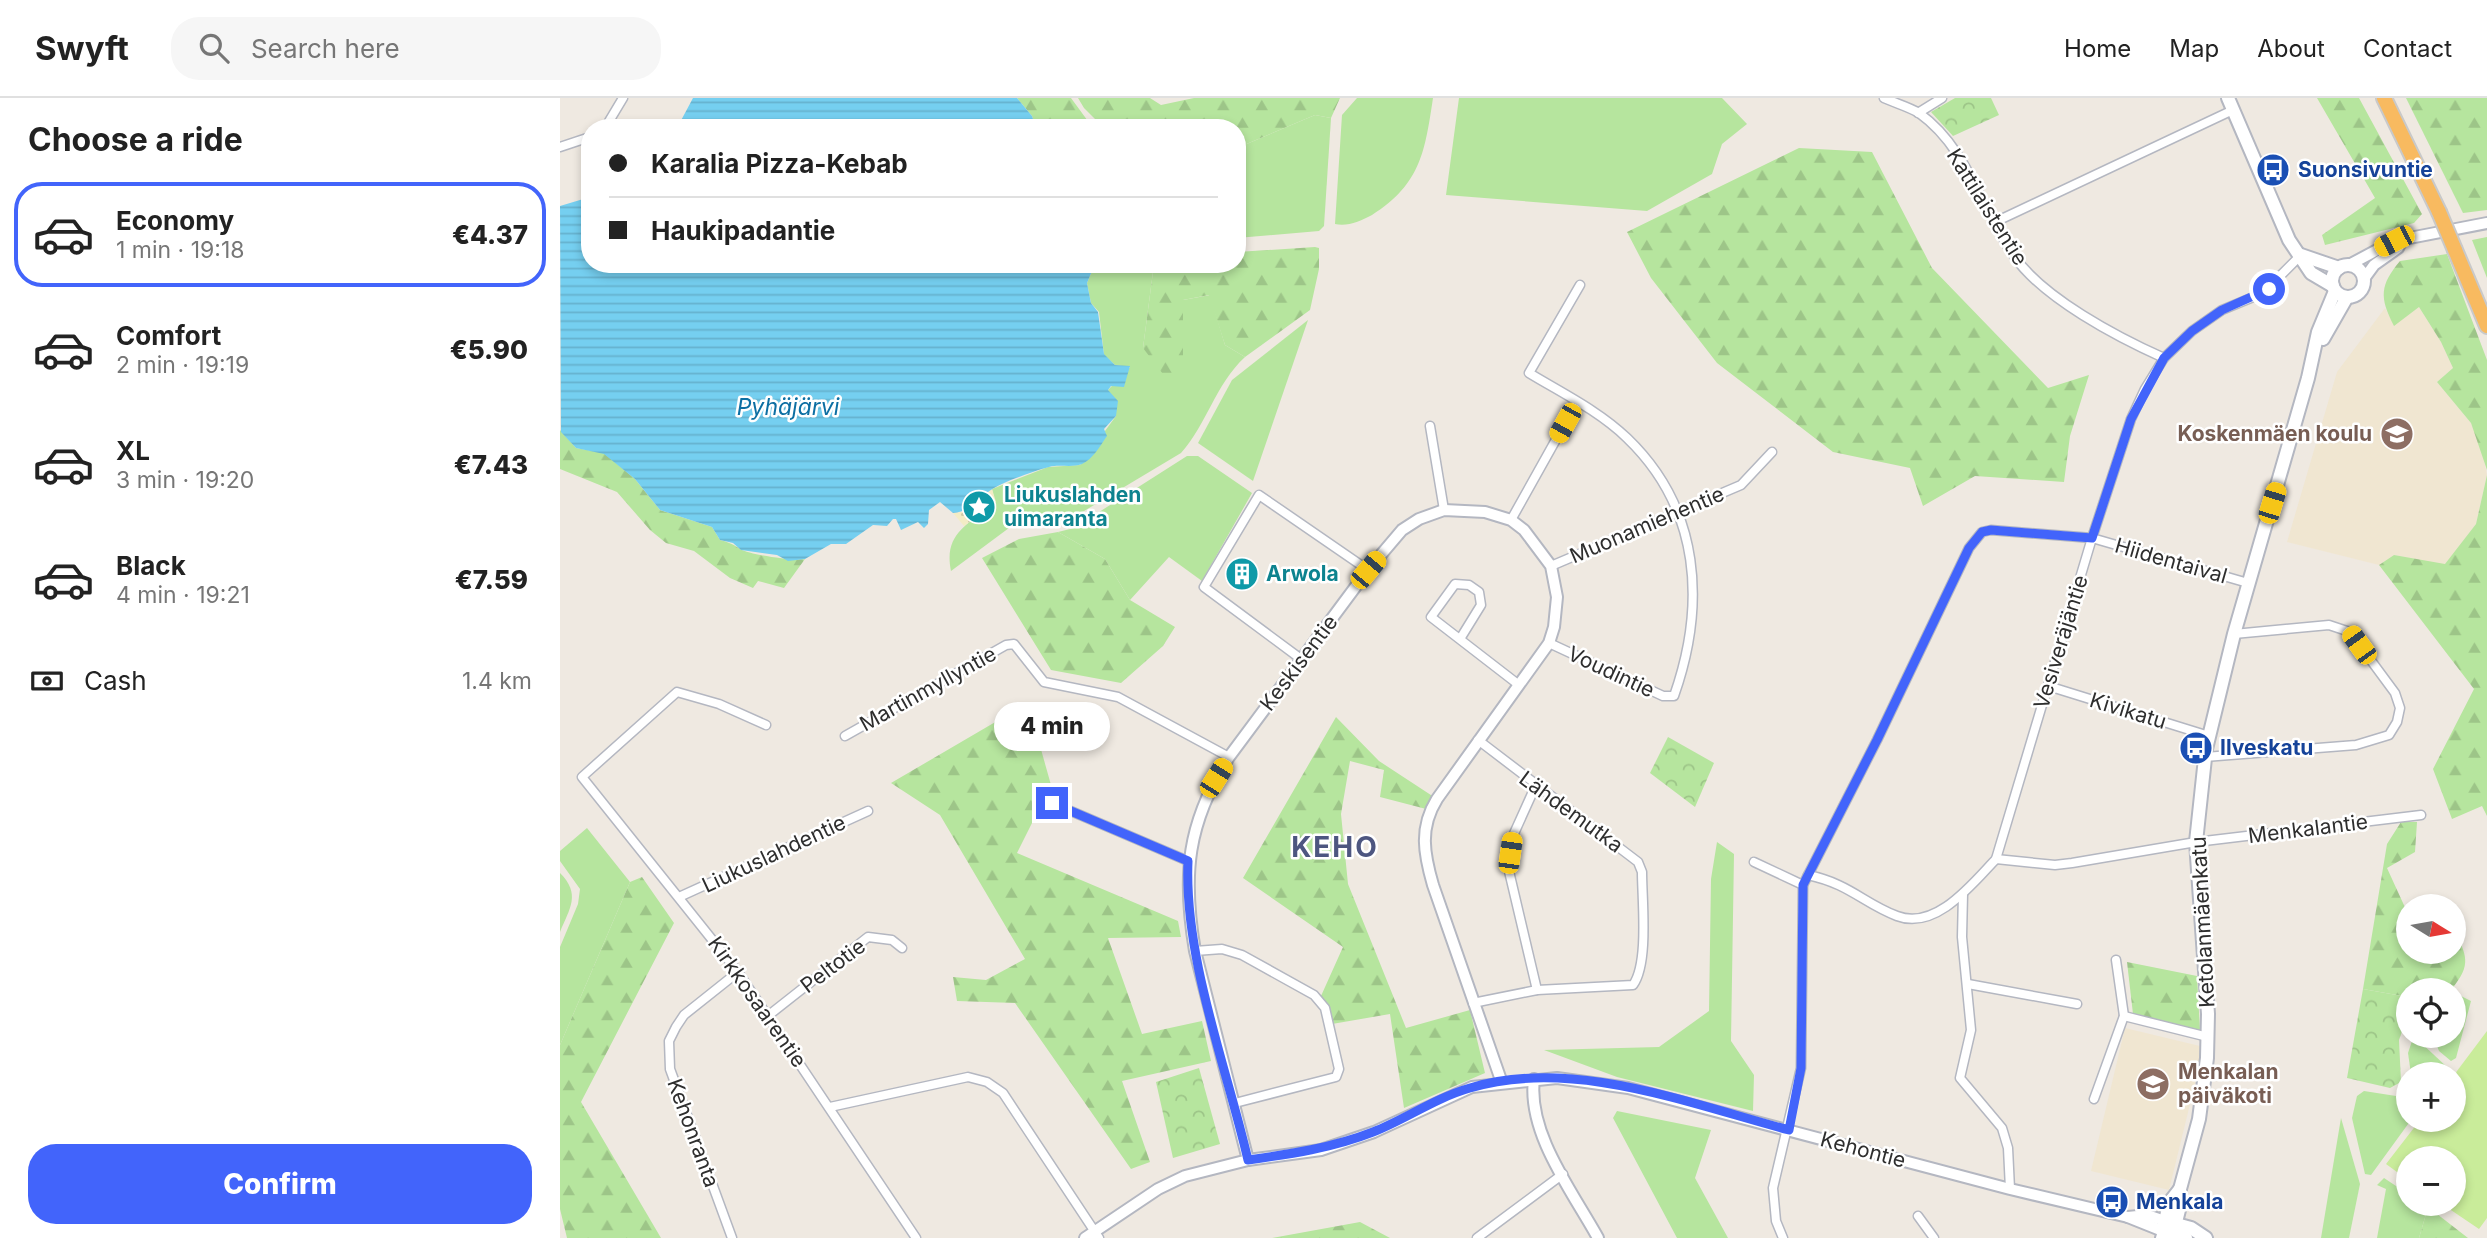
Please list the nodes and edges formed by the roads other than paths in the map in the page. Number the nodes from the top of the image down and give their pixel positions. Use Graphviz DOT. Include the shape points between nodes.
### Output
graph roads {
  1 [pos="623,98"];
  2 [pos="1884,98"];
  3 [pos="1942,98"];
  4 [pos="2384,98"];
  5 [pos="2230,104"];
  6 [pos="1918,113"];
  7 [pos="610,119"];
  8 [pos="581,140"];
  9 [pos="560,147"];
  10 [pos="1995,222"];
  11 [pos="2487,223"];
  12 [pos="2401,242"];
  13 [pos="2301,255"];
  14 [pos="2344,267"];
  15 [pos="2363,280"];
  16 [pos="1580,285"];
  17 [pos="2338,291"];
  18 [pos="2487,326"];
  19 [pos="2164,358"];
  20 [pos="1577,402"];
  21 [pos="1430,426"];
  22 [pos="1772,452"];
  23 [pos="1444,510"];
  24 [pos="1678,513"];
  25 [pos="1511,520"];
  26 [pos="2092,538"];
  27 [pos="1551,566"];
  28 [pos="1368,570"];
  29 [pos="2248,583"];
  30 [pos="2234,634"];
  31 [pos="1460,639"];
  32 [pos="1549,643"];
  33 [pos="1301,659"];
  34 [pos="1519,685"];
  35 [pos="2048,686"];
  36 [pos="766,725"];
  37 [pos="845,736"];
  38 [pos="2209,736"];
  39 [pos="1478,740"];
  40 [pos="1229,757"];
  41 [pos="2205,757"];
  42 [pos="1535,787"];
  43 [pos="1052,803"];
  44 [pos="868,811"];
  45 [pos="2421,815"];
  46 [pos="2196,842"];
  47 [pos="1996,859"];
  48 [pos="1188,861"];
  49 [pos="1754,862"];
  50 [pos="1808,876"];
  51 [pos="1803,885"];
  52 [pos="1963,894"];
  53 [pos="680,897"];
  54 [pos="902,948"];
  55 [pos="1195,951"];
  56 [pos="2116,960"];
  57 [pos="738,972"];
  58 [pos="1968,984"];
  59 [pos="1537,990"];
  60 [pos="1473,1003"];
  61 [pos="2077,1004"];
  62 [pos="769,1015"];
  63 [pos="2124,1016"];
  64 [pos="2208,1037"];
  65 [pos="1534,1079"];
  66 [pos="1502,1083"];
  67 [pos="2094,1100"];
  68 [pos="1235,1103"];
  69 [pos="830,1107"];
  70 [pos="1789,1130"];
  71 [pos="1248,1160"];
  72 [pos="1563,1174"];
  73 [pos="2010,1189"];
  74 [pos="1918,1216"];
  75 [pos="2171,1232"];
  76 [pos="1098,1234"];
  77 [pos="733,1238"];
  78 [pos="916,1238"];
  79 [pos="1086,1238"];
  80 [pos="1477,1238"];
  81 [pos="1598,1238"];
  82 [pos="1783,1238"];
  83 [pos="1934,1238"];
  84 [pos="2206,1238"];
  1 -- 7 [label="street"];
  2 -- 6 [label="street, Kattilaistentie"];
  3 -- 6 [label="street"];
  4 -- 18 [label="highway, bridge"];
  5 -- 10 [label="street"];
  5 -- 13 [label="main road" via="2289,240"];
  6 -- 10 [label="street, Kattilaistentie" via="1963,161"];
  8 -- 9 [label="street"];
  10 -- 19 [label="street, Kattilaistentie" via="2014,256 2044,288"];
  11 -- 12 [label="street"];
  12 -- 14 [label="street" via="2394,241"];
  12 -- 15 [label="street"];
  13 -- 14 [label="main road"];
  13 -- 17 [label="main road" via="2311,273"];
  13 -- 19 [label="street, Vesiveräjäntie" via="2269,289 2222,310"];
  14 -- 15 [label="main road" via="2360,272"];
  14 -- 17 [label="main road" via="2333,276"];
  15 -- 17 [label="main road" via="2358,293"];
  16 -- 20 [label="street" via="1529,373"];
  17 -- 29 [label="main road, Ketolanmäenkatu" via="2309,373"];
  19 -- 26 [label="street, Vesiveräjäntie" via="2131,419"];
  20 -- 24 [label="street" via="1628,439"];
  20 -- 25 [label="street"];
  21 -- 23 [label="street"];
  22 -- 24 [label="street, Muonamiehentie" via="1741,485"];
  23 -- 25 [label="street, Keskisentie" via="1485,512"];
  23 -- 28 [label="street, Keskisentie" via="1402,530"];
  24 -- 27 [label="street, Muonamiehentie"];
  24 -- 32 [label="street, Voudintie" via="1695,597 1687,660 1674,696 1663,696"];
  25 -- 27 [label="street, Keskisentie" via="1534,540"];
  26 -- 29 [label="street, Hiidentaival"];
  26 -- 35 [label="street, Vesiveräjäntie"];
  26 -- 50 [label="street, Hiidentaival" via="1982,532 1969,548"];
  27 -- 32 [label="street, Keskisentie" via="1557,597"];
  28 -- 33 [label="street, Keskisentie"];
  28 -- 33 [label="street" via="1259,495 1204,587"];
  29 -- 30 [label="main road, Ketolanmäenkatu"];
  30 -- 38 [label="main road, Ketolanmäenkatu"];
  30 -- 41 [label="street" via="2329,625 2350,632 2395,693 2400,708 2397,722 2389,735 2356,745"];
  31 -- 31 [label="street" via="1431,617 1455,584 1479,592 1481,605"];
  31 -- 34 [label="street"];
  32 -- 34 [label="street, Keskisentie"];
  33 -- 40 [label="street, Keskisentie"];
  34 -- 39 [label="street, Keskisentie"];
  35 -- 38 [label="street, Kivikatu"];
  35 -- 47 [label="street, Vesiveräjäntie"];
  36 -- 53 [label="street, Kirkkosaarentie" via="677,691 582,777"];
  37 -- 40 [label="street, Martinmyllyntie" via="1014,644 1044,682 1118,697"];
  38 -- 41 [label="main road, Ketolanmäenkatu"];
  39 -- 42 [label="street, Lähdemutka"];
  39 -- 60 [label="street, Keskisentie" via="1430,810 1424,846"];
  40 -- 48 [label="street, Keskisentie" via="1205,800"];
  41 -- 46 [label="main road, Ketolanmäenkatu"];
  42 -- 59 [label="street" via="1512,838 1508,867"];
  42 -- 59 [label="street, Lähdemutka" via="1622,849 1638,862 1642,872 1642,962 1633,985"];
  43 -- 48 [label="street"];
  44 -- 53 [label="street, Liukuslahdentie"];
  45 -- 46 [label="street, Menkalantie"];
  46 -- 47 [label="street, Menkalantie" via="2072,863"];
  46 -- 64 [label="main road, Ketolanmäenkatu"];
  47 -- 52 [label="street"];
  48 -- 55 [label="street, Keskisentie" via="1186,889"];
  49 -- 51 [label="street"];
  50 -- 51 [label="street, Hiidentaival"];
  50 -- 52 [label="street" via="1842,884 1909,919 1920,918"];
  51 -- 70 [label="street, Hiidentaival" via="1801,1068"];
  52 -- 58 [label="street"];
  53 -- 57 [label="street, Kirkkosaarentie"];
  54 -- 62 [label="street, Peltotie" via="892,940 868,937"];
  55 -- 68 [label="street, Keskisentie"];
  55 -- 68 [label="street" via="1222,948 1242,955 1314,995 1325,1009 1339,1069 1336,1077"];
  56 -- 63 [label="street"];
  57 -- 62 [label="street, Kirkkosaarentie"];
  57 -- 77 [label="street, Kehonranta" via="684,1015 669,1041 670,1069"];
  58 -- 61 [label="street"];
  58 -- 73 [label="street" via="1971,1030 1960,1078 2002,1128"];
  59 -- 60 [label="street, Lähdemutka"];
  60 -- 66 [label="street, Keskisentie"];
  62 -- 69 [label="street, Kirkkosaarentie"];
  63 -- 64 [label="street"];
  63 -- 67 [label="street"];
  64 -- 75 [label="main road, Ketolanmäenkatu" via="2199,1119"];
  65 -- 66 [label="street, Kehontie"];
  65 -- 70 [label="street, Kehontie" via="1605,1083"];
  65 -- 72 [label="street" via="1536,1123"];
  66 -- 71 [label="street, Kehontie" via="1449,1096 1374,1132 1321,1150"];
  68 -- 71 [label="street, Keskisentie"];
  69 -- 76 [label="street" via="968,1077 987,1082 1003,1093"];
  69 -- 78 [label="street, Kirkkosaarentie"];
  70 -- 73 [label="street, Kehontie"];
  70 -- 82 [label="street, Hiidentaival" via="1773,1188 1776,1221"];
  71 -- 76 [label="street, Kehontie" via="1185,1176 1158,1189"];
  72 -- 80 [label="street"];
  72 -- 81 [label="street"];
  73 -- 75 [label="street, Kehontie" via="2128,1217 2147,1215"];
  74 -- 83 [label="street"];
  75 -- 84 [label="main road, Kehontie" via="2191,1228"];
  76 -- 79 [label="street, Kehontie"];
}
